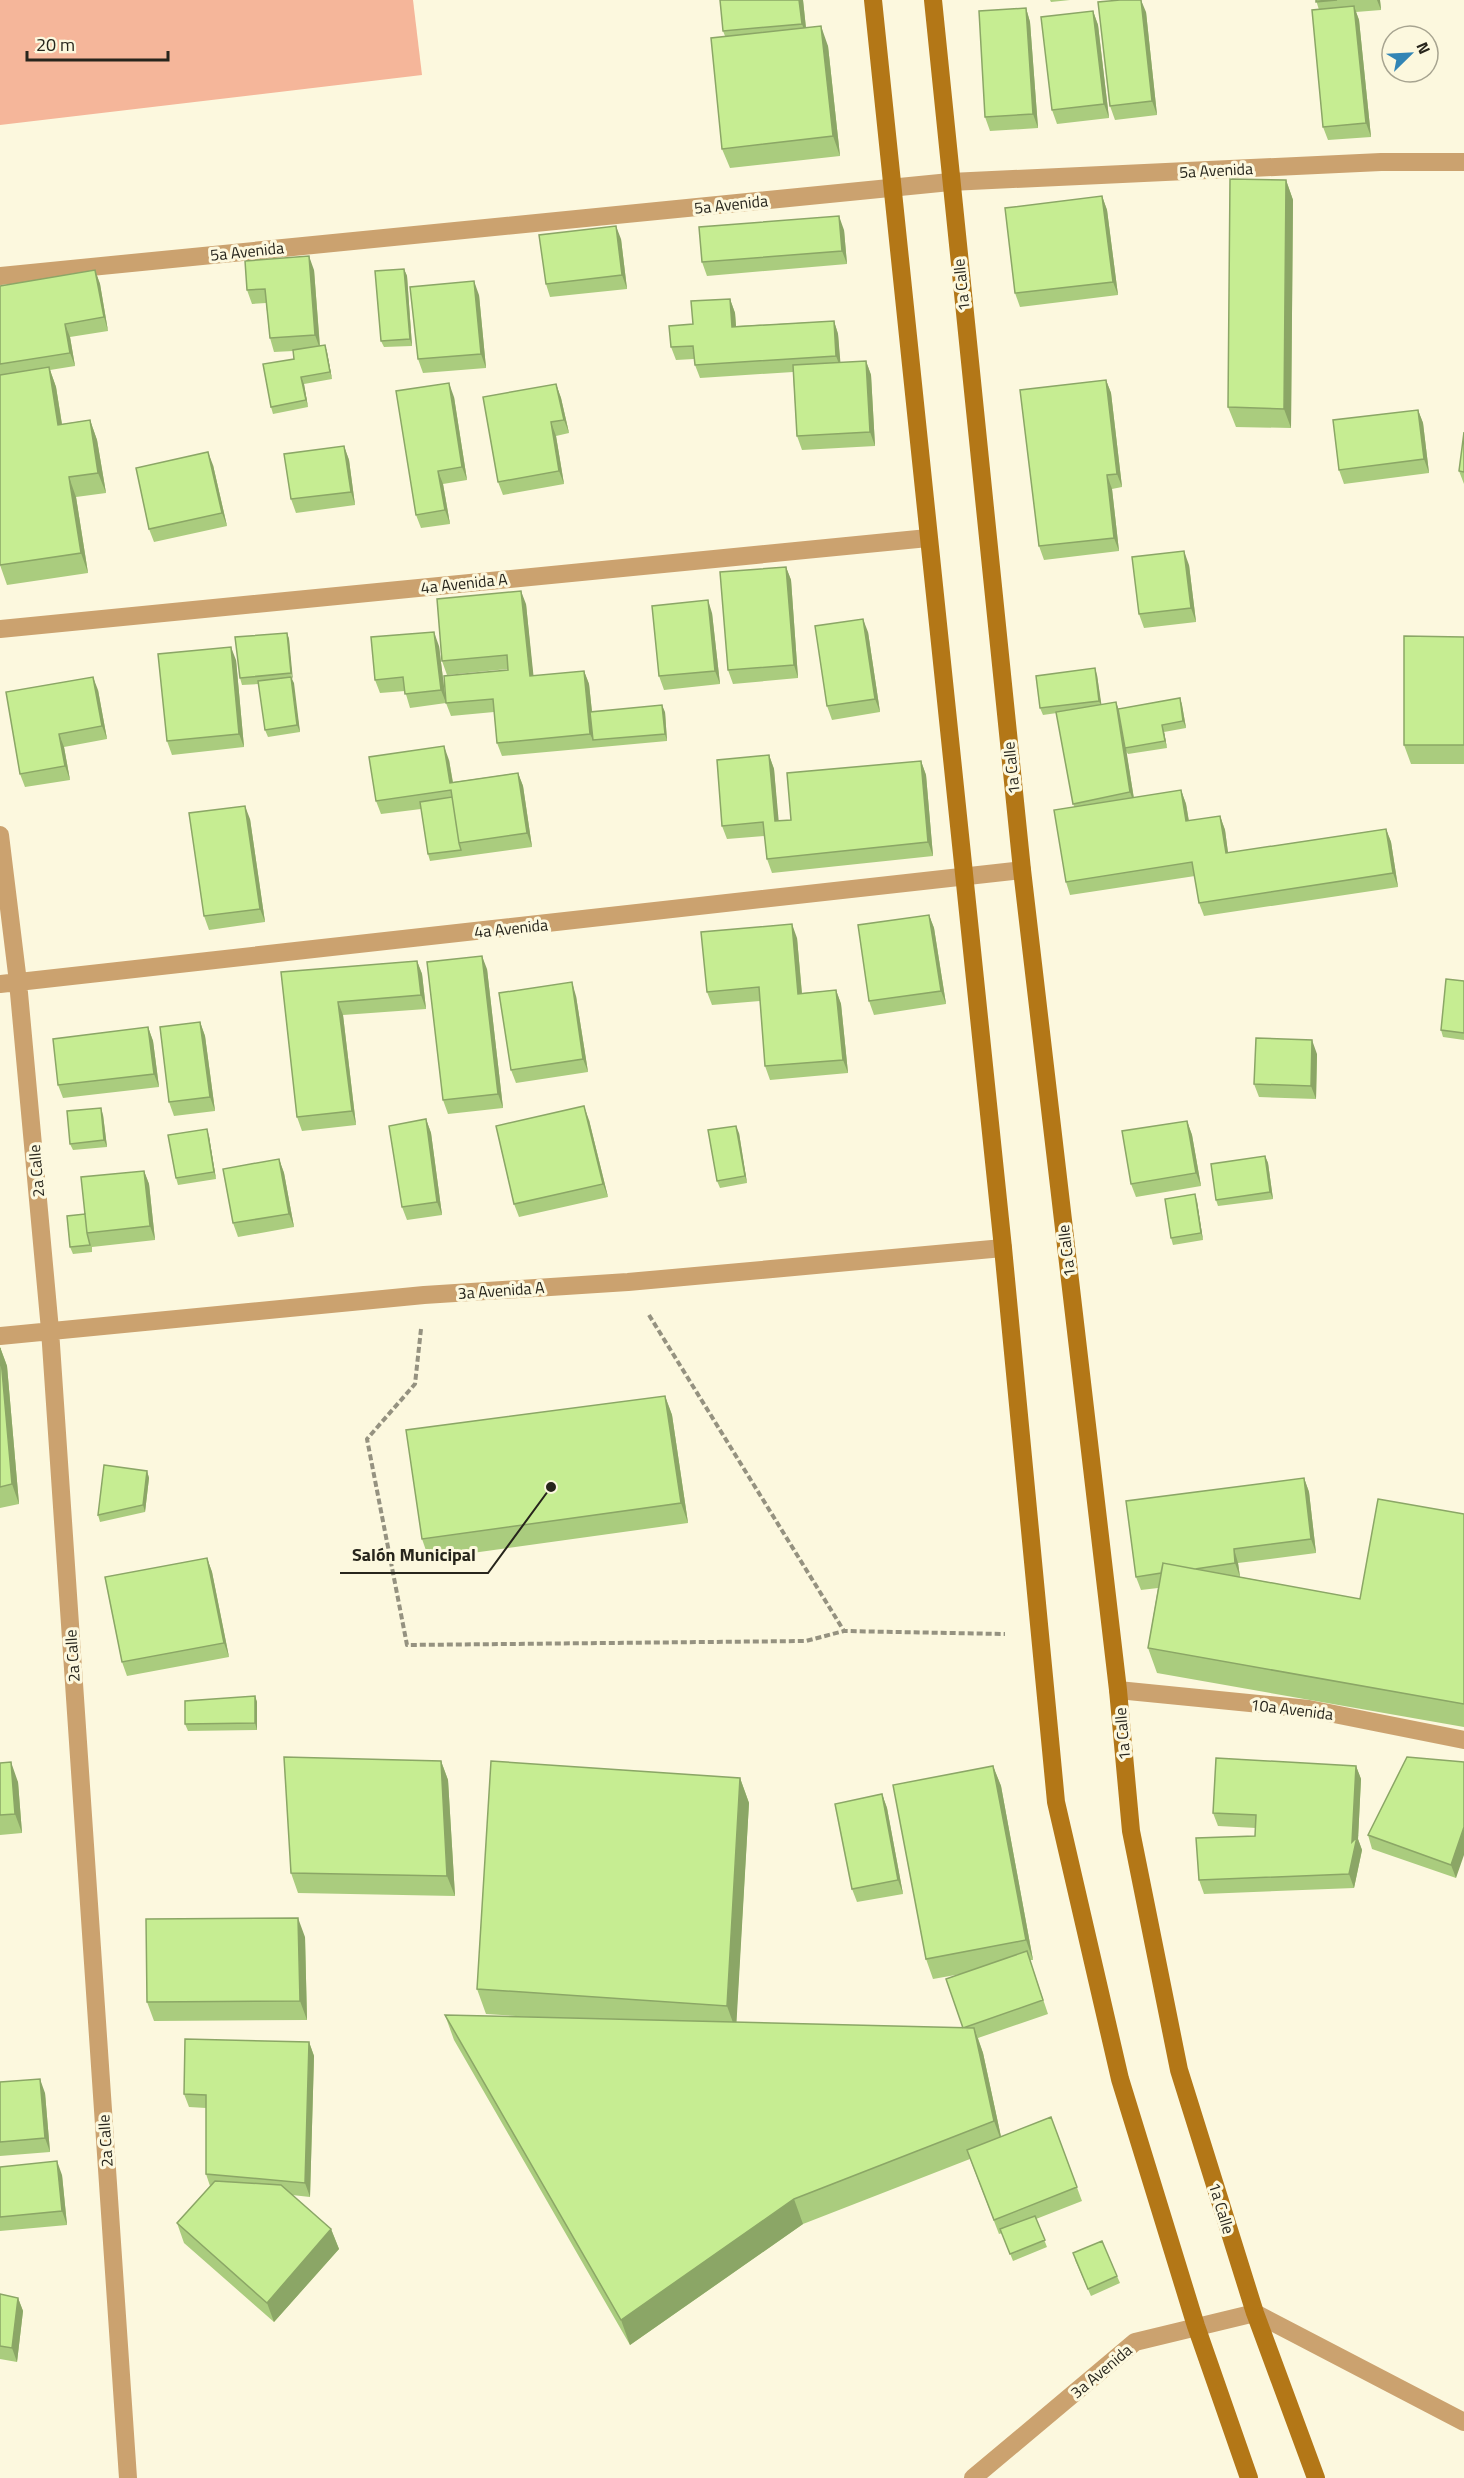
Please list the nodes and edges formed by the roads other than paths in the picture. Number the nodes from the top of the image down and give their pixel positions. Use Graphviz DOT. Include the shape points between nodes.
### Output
graph roads {
  1 [pos="873,0"];
  2 [pos="933,0"];
  3 [pos="1464,162"];
  4 [pos="950,182"];
  5 [pos="891,188"];
  6 [pos="0,276"];
  7 [pos="928,538"];
  8 [pos="0,629"];
  9 [pos="0,835"];
  10 [pos="1022,870"];
  11 [pos="965,879"];
  12 [pos="9,983"];
  13 [pos="1003,1248"];
  14 [pos="50,1330"];
  15 [pos="0,1336"];
  16 [pos="1118,1690"];
  17 [pos="1464,1740"];
  18 [pos="1255,2313"];
  19 [pos="1196,2326"];
  20 [pos="1464,2422"];
  21 [pos="128,2478"];
  22 [pos="973,2478"];
  23 [pos="1249,2478"];
  24 [pos="1316,2478"];
  1 -- 5 [label="main road"];
  2 -- 4 [label="main road, 1a Calle"];
  3 -- 4 [label="street, 5a Avenida"];
  4 -- 5 [label="street, 5a Avenida"];
  4 -- 10 [label="main road, 1a Calle"];
  5 -- 6 [label="street, 5a Avenida"];
  5 -- 7 [label="main road"];
  7 -- 8 [label="street, 4a Avenida A"];
  7 -- 11 [label="main road"];
  9 -- 12 [label="street, 2a Calle"];
  10 -- 11 [label="street, 4a Avenida"];
  10 -- 16 [label="main road, 1a Calle"];
  11 -- 12 [label="street, 4a Avenida"];
  11 -- 13 [label="main road"];
  12 -- 14 [label="street, 2a Calle"];
  13 -- 14 [label="street, 3a Avenida A" via="628,1282 424,1294"];
  13 -- 19 [label="main road" via="1056,1802 1120,2079"];
  14 -- 15 [label="street, 3a Avenida A"];
  14 -- 21 [label="street, 2a Calle"];
  16 -- 17 [label="street, 10a Avenida" via="1309,1709"];
  16 -- 18 [label="main road, 1a Calle" via="1131,1831 1179,2070"];
  18 -- 19 [label="street, 3a Avenida"];
  18 -- 20 [label="street"];
  18 -- 24 [label="main road, 1a Calle"];
  19 -- 22 [label="street, 3a Avenida" via="1135,2342"];
  19 -- 23 [label="main road"];
}
